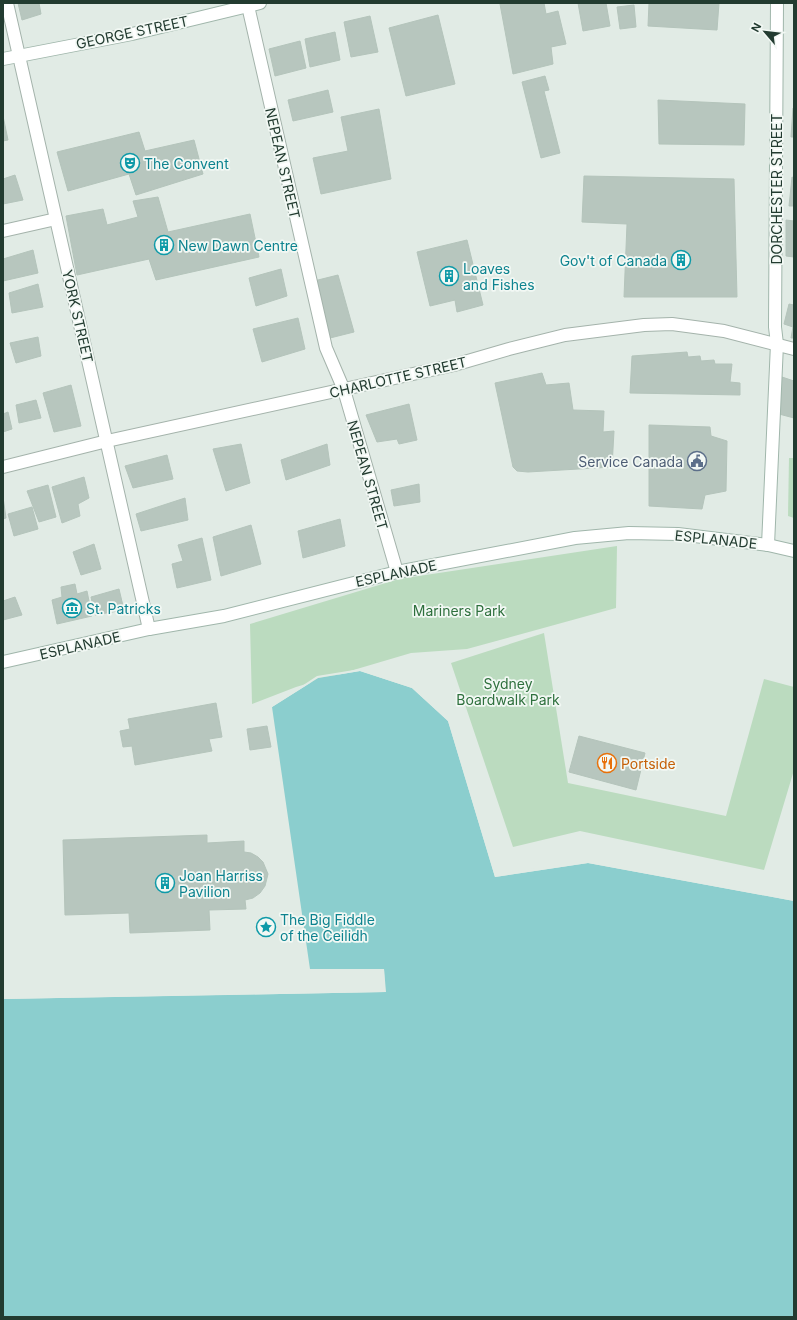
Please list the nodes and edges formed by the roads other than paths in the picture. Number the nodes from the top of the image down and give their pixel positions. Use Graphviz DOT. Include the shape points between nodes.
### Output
graph roads {
  1 [pos="7,3"];
  2 [pos="260,3"];
  3 [pos="777,3"];
  4 [pos="248,6"];
  5 [pos="20,55"];
  6 [pos="3,59"];
  7 [pos="56,219"];
  8 [pos="3,230"];
  9 [pos="776,344"];
  10 [pos="794,349"];
  11 [pos="344,390"];
  12 [pos="107,441"];
  13 [pos="3,468"];
  14 [pos="768,545"];
  15 [pos="794,551"];
  16 [pos="397,572"];
  17 [pos="149,629"];
  18 [pos="3,662"];
  1 -- 5 [label="street, YORK STREET"];
  2 -- 4 [label="street, GEORGE STREET"];
  3 -- 9 [label="street, DORCHESTER STREET"];
  4 -- 5 [label="street, GEORGE STREET" via="132,34"];
  4 -- 11 [label="street, NEPEAN STREET" via="326,348"];
  5 -- 6 [label="street, GEORGE STREET"];
  5 -- 7 [label="street, YORK STREET"];
  7 -- 8 [label="street"];
  7 -- 12 [label="street, YORK STREET"];
  9 -- 10 [label="street, CHARLOTTE STREET"];
  9 -- 11 [label="street, CHARLOTTE STREET" via="724,331 672,324 630,326 565,335 454,366"];
  9 -- 14 [label="street, DORCHESTER STREET"];
  11 -- 12 [label="street, CHARLOTTE STREET"];
  11 -- 16 [label="street, NEPEAN STREET"];
  12 -- 13 [label="street, CHARLOTTE STREET"];
  12 -- 17 [label="street, YORK STREET"];
  14 -- 15 [label="street, ESPLANADE"];
  14 -- 16 [label="street, ESPLANADE" via="687,535 612,534 548,542"];
  16 -- 17 [label="street, ESPLANADE" via="224,616"];
  17 -- 18 [label="street, ESPLANADE"];
}
